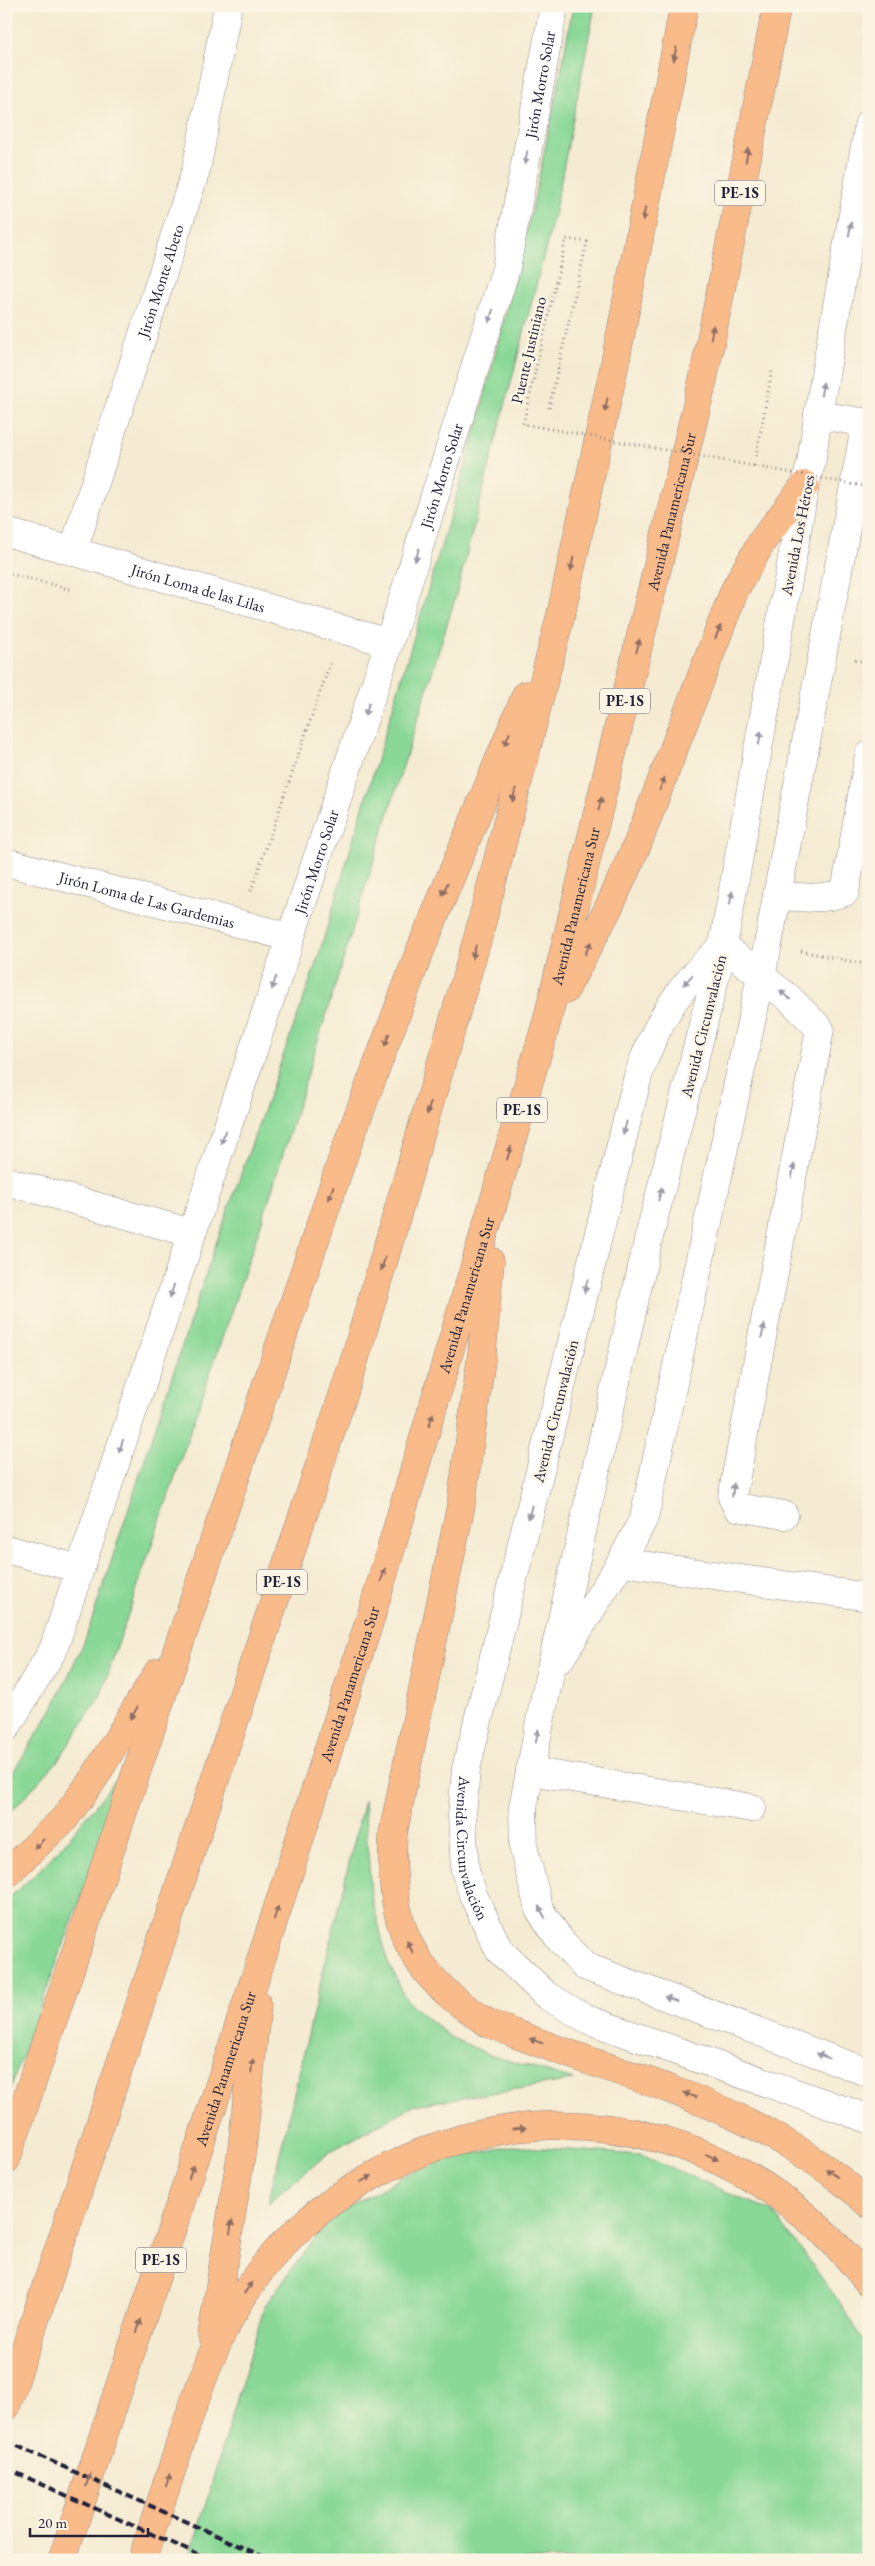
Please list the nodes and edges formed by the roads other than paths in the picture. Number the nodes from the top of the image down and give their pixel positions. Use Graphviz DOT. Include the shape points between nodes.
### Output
graph roads {
  1 [pos="228,6"];
  2 [pos="554,6"];
  3 [pos="684,6"];
  4 [pos="776,6"];
  5 [pos="869,123"];
  6 [pos="818,415"];
  7 [pos="867,423"];
  8 [pos="805,485"];
  9 [pos="863,496"];
  10 [pos="6,532"];
  11 [pos="73,551"];
  12 [pos="561,614"];
  13 [pos="389,643"];
  14 [pos="869,755"];
  15 [pos="6,862"];
  16 [pos="777,895"];
  17 [pos="289,937"];
  18 [pos="768,944"];
  19 [pos="723,946"];
  20 [pos="762,976"];
  21 [pos="547,1022"];
  22 [pos="6,1181"];
  23 [pos="496,1200"];
  24 [pos="191,1232"];
  25 [pos="784,1515"];
  26 [pos="6,1549"];
  27 [pos="621,1562"];
  28 [pos="80,1569"];
  29 [pos="869,1597"];
  30 [pos="186,1626"];
  31 [pos="549,1677"];
  32 [pos="6,1728"];
  33 [pos="530,1771"];
  34 [pos="752,1808"];
  35 [pos="6,1874"];
  36 [pos="261,1960"];
  37 [pos="869,2073"];
  38 [pos="869,2119"];
  39 [pos="6,2160"];
  40 [pos="869,2204"];
  41 [pos="869,2283"];
  42 [pos="207,2361"];
  43 [pos="6,2407"];
  44 [pos="62,2560"];
  45 [pos="142,2560"];
  1 -- 11 [label="street, Jirón Monte Abeto" via="196,170"];
  2 -- 13 [label="street, Jirón Morro Solar, one-way" via="506,268"];
  3 -- 12 [label="highway, PE-1S, one-way" via="616,358"];
  21 -- 4 [label="highway, Avenida Panamericana Sur / PE-1S, one-way" via="703,380"];
  6 -- 5 [label="street, Avenida Los Héroes, one-way"];
  6 -- 7 [label="street"];
  6 -- 8 [label="street, Avenida Los Héroes"];
  7 -- 9 [label="street"];
  19 -- 8 [label="street, Avenida Los Héroes, one-way"];
  21 -- 8 [label="highway, one-way" via="637,845 735,589 763,540"];
  9 -- 16 [label="street"];
  10 -- 11 [label="street, Jirón Loma de las Lilas"];
  11 -- 13 [label="street, Jirón Loma de las Lilas"];
  12 -- 30 [label="highway, one-way" via="418,956 345,1151"];
  12 -- 43 [label="highway, PE-1S, one-way" via="478,937 353,1365"];
  13 -- 17 [label="street, Jirón Morro Solar, one-way"];
  14 -- 16 [label="street" via="845,892 830,897"];
  15 -- 17 [label="street, Jirón Loma de Las Gardemias"];
  16 -- 18 [label="street"];
  17 -- 24 [label="street, Jirón Morro Solar, one-way"];
  18 -- 19 [label="street"];
  18 -- 20 [label="street"];
  19 -- 20 [label="street"];
  31 -- 19 [label="street, Avenida Circunvalación, one-way" via="648,1241"];
  19 -- 38 [label="street, Avenida Circunvalación, one-way" via="682,986 666,1010 649,1042 638,1076 466,1769 462,1816 465,1870 499,1950 547,1996 589,2020"];
  25 -- 20 [label="street, one-way" via="737,1507 732,1497 820,1029"];
  20 -- 27 [label="street" via="644,1518"];
  23 -- 21 [label="highway, Avenida Panamericana Sur / PE-1S, one-way"];
  22 -- 24 [label="street"];
  36 -- 23 [label="highway, Avenida Panamericana Sur / PE-1S, one-way" via="372,1613"];
  40 -- 23 [label="highway, one-way" via="806,2153 751,2122 698,2098 488,2022 464,2008 417,1962 400,1925 393,1885 393,1833 461,1505 482,1353"];
  24 -- 28 [label="street, Jirón Morro Solar, one-way"];
  26 -- 28 [label="street"];
  27 -- 29 [label="street"];
  27 -- 31 [label="street"];
  28 -- 32 [label="street, Jirón Morro Solar" via="53,1650"];
  30 -- 35 [label="highway, one-way" via="94,1778 65,1818"];
  30 -- 39 [label="highway"];
  33 -- 31 [label="street, Avenida Circunvalación, one-way"];
  33 -- 34 [label="street"];
  37 -- 33 [label="street, Avenida Circunvalación, one-way" via="584,1966 560,1940 539,1909 528,1872 522,1807"];
  42 -- 36 [label="highway, one-way" via="242,2150"];
  44 -- 36 [label="highway, Avenida Panamericana Sur / PE-1S, one-way"];
  42 -- 41 [label="highway, one-way" via="245,2292 268,2261 302,2223 331,2201 360,2182 419,2153 451,2141 518,2127 613,2129 674,2142 702,2153 755,2180 802,2212 846,2253"];
  45 -- 42 [label="highway, one-way"];
}
